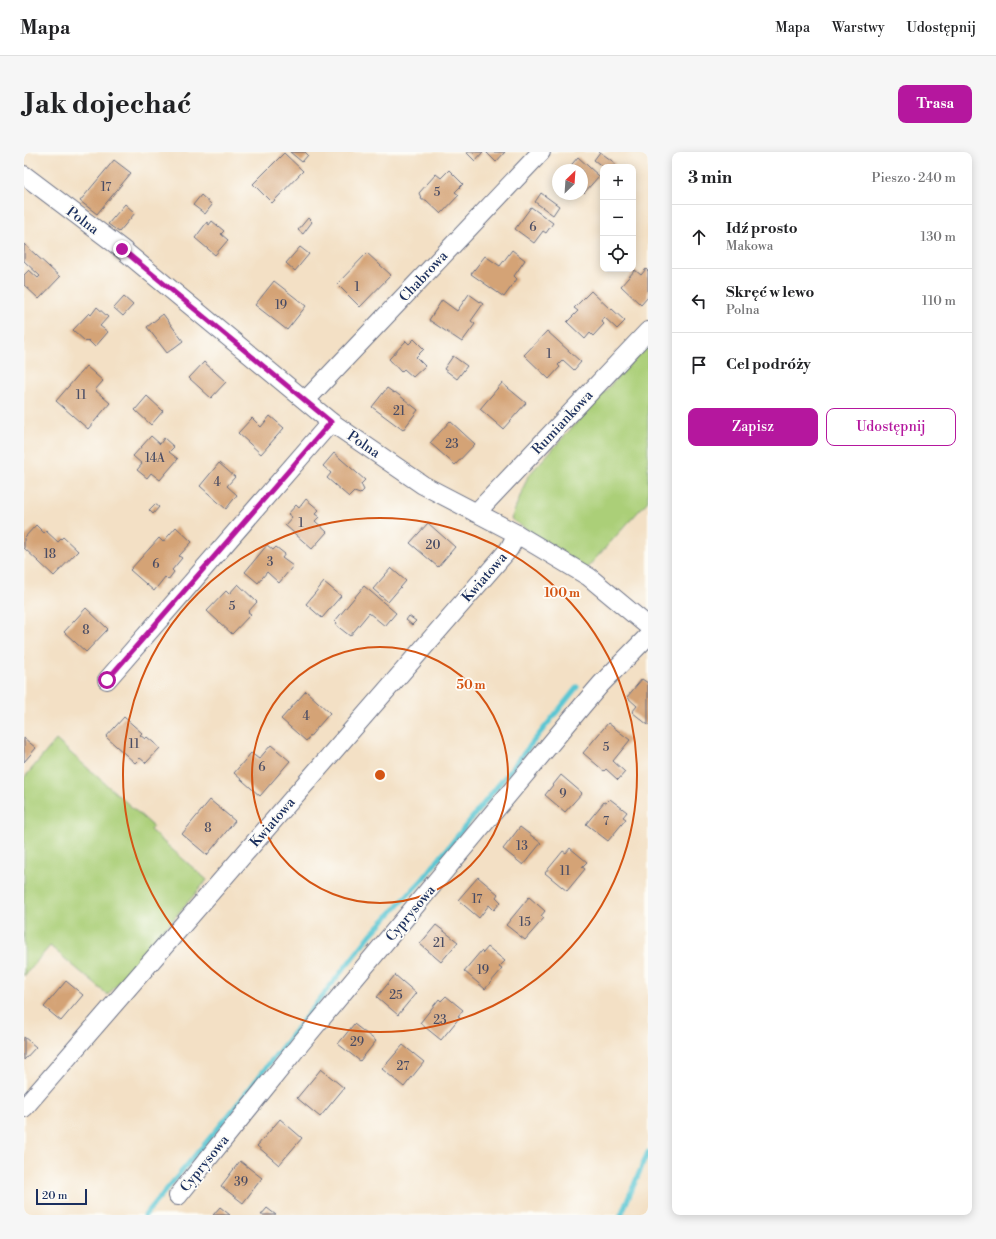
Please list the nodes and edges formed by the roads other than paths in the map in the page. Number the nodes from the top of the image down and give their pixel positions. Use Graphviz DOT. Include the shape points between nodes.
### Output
graph roads {
  1 [pos="541,152"];
  2 [pos="24,175"];
  3 [pos="648,331"];
  4 [pos="306,400"];
  5 [pos="331,422"];
  6 [pos="476,513"];
  7 [pos="517,534"];
  8 [pos="648,626"];
  9 [pos="648,636"];
  10 [pos="107,680"];
  11 [pos="24,1108"];
  12 [pos="178,1196"];
  1 -- 4 [label="street, Chabrowa"];
  2 -- 4 [label="street, Polna" via="122,249"];
  3 -- 6 [label="street, Rumiankowa"];
  4 -- 5 [label="street, Polna"];
  5 -- 6 [label="street, Polna" via="423,485"];
  5 -- 10 [label="street"];
  6 -- 7 [label="street, Polna"];
  7 -- 8 [label="street, Polna" via="589,577"];
  7 -- 11 [label="street, Kwiatowa" via="509,549"];
  9 -- 12 [label="street, Cyprysowa" via="582,705 306,1037"];
}
